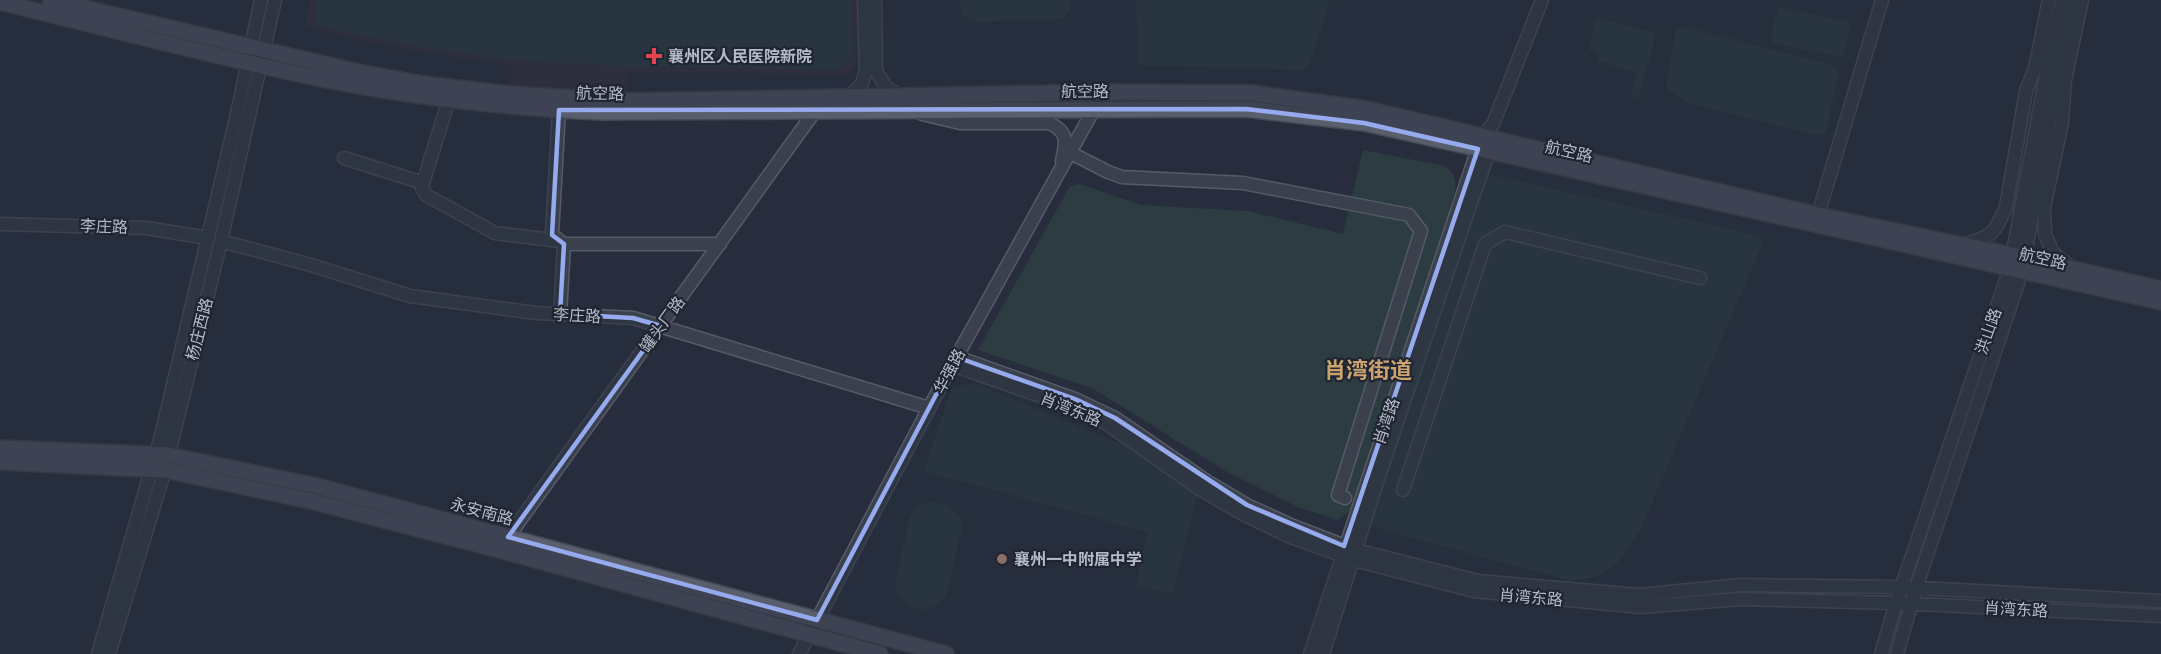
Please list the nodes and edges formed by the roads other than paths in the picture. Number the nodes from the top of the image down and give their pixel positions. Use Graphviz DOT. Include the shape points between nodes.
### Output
graph roads {
  1 [pos="50,0"];
  2 [pos="261,0"];
  3 [pos="275,0"];
  4 [pos="864,0"];
  5 [pos="874,0"];
  6 [pos="1542,0"];
  7 [pos="1882,0"];
  8 [pos="2049,0"];
  9 [pos="2062,0"];
  10 [pos="2071,0"];
  11 [pos="2082,0"];
  12 [pos="0,2"];
  13 [pos="256,56"];
  14 [pos="1106,92"];
  15 [pos="900,96"];
  16 [pos="848,97"];
  17 [pos="449,99"];
  18 [pos="1094,109"];
  19 [pos="559,110"];
  20 [pos="907,110"];
  21 [pos="815,111"];
  22 [pos="1487,140"];
  23 [pos="1071,153"];
  24 [pos="344,158"];
  25 [pos="1059,175"];
  26 [pos="423,183"];
  27 [pos="1818,214"];
  28 [pos="0,224"];
  29 [pos="208,238"];
  30 [pos="221,241"];
  31 [pos="562,242"];
  32 [pos="720,244"];
  33 [pos="1963,244"];
  34 [pos="2017,263"];
  35 [pos="2073,269"];
  36 [pos="1700,278"];
  37 [pos="2161,289"];
  38 [pos="2161,302"];
  39 [pos="560,314"];
  40 [pos="661,326"];
  41 [pos="954,361"];
  42 [pos="929,408"];
  43 [pos="0,448"];
  44 [pos="0,462"];
  45 [pos="160,462"];
  46 [pos="1403,490"];
  47 [pos="1344,498"];
  48 [pos="508,537"];
  49 [pos="1349,553"];
  50 [pos="1902,587"];
  51 [pos="1916,588"];
  52 [pos="2161,601"];
  53 [pos="1896,603"];
  54 [pos="1912,604"];
  55 [pos="2161,616"];
  56 [pos="817,620"];
  57 [pos="809,635"];
  58 [pos="98,654"];
  59 [pos="109,654"];
  60 [pos="799,654"];
  61 [pos="880,654"];
  62 [pos="946,654"];
  63 [pos="1310,654"];
  64 [pos="1323,654"];
  65 [pos="1881,654"];
  66 [pos="1896,654"];
  1 -- 13 [label="main road, 航空路"];
  2 -- 13 [label="street, 杨庄西路"];
  3 -- 13 [label="street, 杨庄西路"];
  4 -- 16 [label="street" via="866,70 862,84"];
  5 -- 15 [label="street" via="876,71 886,87"];
  6 -- 22 [label="street, 肖湾路"];
  7 -- 27 [label="street"];
  8 -- 33 [label="street" via="2035,68 2026,91 2006,207 1987,237"];
  9 -- 34 [label="street, 洪山路"];
  10 -- 34 [label="street, 洪山路"];
  11 -- 35 [label="street" via="2044,208 2045,234 2053,253"];
  12 -- 13 [label="main road, 航空路"];
  13 -- 16 [label="main road, 航空路" via="509,94 626,101"];
  13 -- 17 [label="main road, 航空路" via="323,80"];
  13 -- 29 [label="street, 杨庄西路" via="236,118"];
  13 -- 30 [label="street, 杨庄西路"];
  14 -- 15 [label="main road, 航空路"];
  14 -- 18 [label="street, 华强路"];
  14 -- 22 [label="main road, 航空路" via="1275,95 1367,109"];
  15 -- 16 [label="main road, 航空路"];
  17 -- 19 [label="main road, 航空路"];
  17 -- 26 [label="street"];
  18 -- 20 [label="main road, 航空路"];
  18 -- 22 [label="main road, 航空路" via="1246,109"];
  18 -- 23 [label="street, 华强路"];
  19 -- 21 [label="main road, 航空路"];
  19 -- 31 [label="street" via="552,235"];
  20 -- 21 [label="main road, 航空路"];
  20 -- 25 [label="street" via="960,123 1049,123 1063,132 1066,145"];
  21 -- 32 [label="street, 罐头厂路"];
  22 -- 27 [label="main road, 航空路"];
  22 -- 34 [label="main road, 航空路"];
  22 -- 49 [label="street, 肖湾路"];
  23 -- 25 [label="street, 华强路"];
  23 -- 47 [label="street" via="1122,177 1243,183 1409,215 1421,231 1338,495"];
  24 -- 26 [label="street"];
  25 -- 41 [label="street, 华强路"];
  26 -- 31 [label="street" via="426,195 495,233"];
  27 -- 33 [label="main road, 航空路"];
  28 -- 29 [label="street, 李庄路" via="146,228"];
  29 -- 45 [label="street, 杨庄西路"];
  30 -- 39 [label="street, 李庄路" via="410,296"];
  30 -- 45 [label="street, 杨庄西路"];
  31 -- 32 [label="street"];
  31 -- 39 [label="street"];
  32 -- 40 [label="street, 罐头厂路"];
  33 -- 34 [label="main road, 航空路"];
  34 -- 35 [label="main road, 航空路"];
  34 -- 38 [label="main road, 航空路"];
  34 -- 50 [label="street, 洪山路"];
  34 -- 51 [label="street, 洪山路"];
  35 -- 37 [label="main road, 航空路"];
  36 -- 46 [label="street" via="1505,232 1485,244"];
  39 -- 40 [label="street, 李庄路" via="633,318"];
  40 -- 42 [label="street, 李庄路"];
  40 -- 48 [label="street, 罐头厂路"];
  41 -- 42 [label="street, 华强路"];
  41 -- 49 [label="street, 肖湾东路" via="1075,399 1115,418 1247,505"];
  42 -- 56 [label="street, 华强路"];
  43 -- 45 [label="main road, 永安南路"];
  44 -- 45 [label="main road, 永安南路"];
  45 -- 48 [label="main road, 永安南路" via="317,486"];
  45 -- 57 [label="main road, 永安南路"];
  45 -- 58 [label="street, 杨庄西路"];
  45 -- 59 [label="street, 杨庄西路"];
  48 -- 56 [label="main road, 永安南路"];
  49 -- 50 [label="street, 肖湾东路" via="1478,581 1639,595 1740,585"];
  49 -- 53 [label="street, 肖湾东路" via="1474,591 1640,607 1741,599"];
  49 -- 63 [label="street, 肖湾路"];
  49 -- 64 [label="street, 肖湾路"];
  50 -- 51 [label="street, 肖湾东路"];
  50 -- 53 [label="street, 洪山路"];
  51 -- 52 [label="street, 肖湾东路"];
  51 -- 54 [label="street, 洪山路"];
  53 -- 54 [label="street, 肖湾东路"];
  53 -- 65 [label="street, 洪山路"];
  54 -- 55 [label="street, 肖湾东路"];
  54 -- 66 [label="street, 洪山路"];
  56 -- 57 [label="street, 华强路"];
  56 -- 62 [label="main road, 永安南路"];
  57 -- 60 [label="street, 华强路"];
  57 -- 61 [label="main road, 永安南路"];
}
